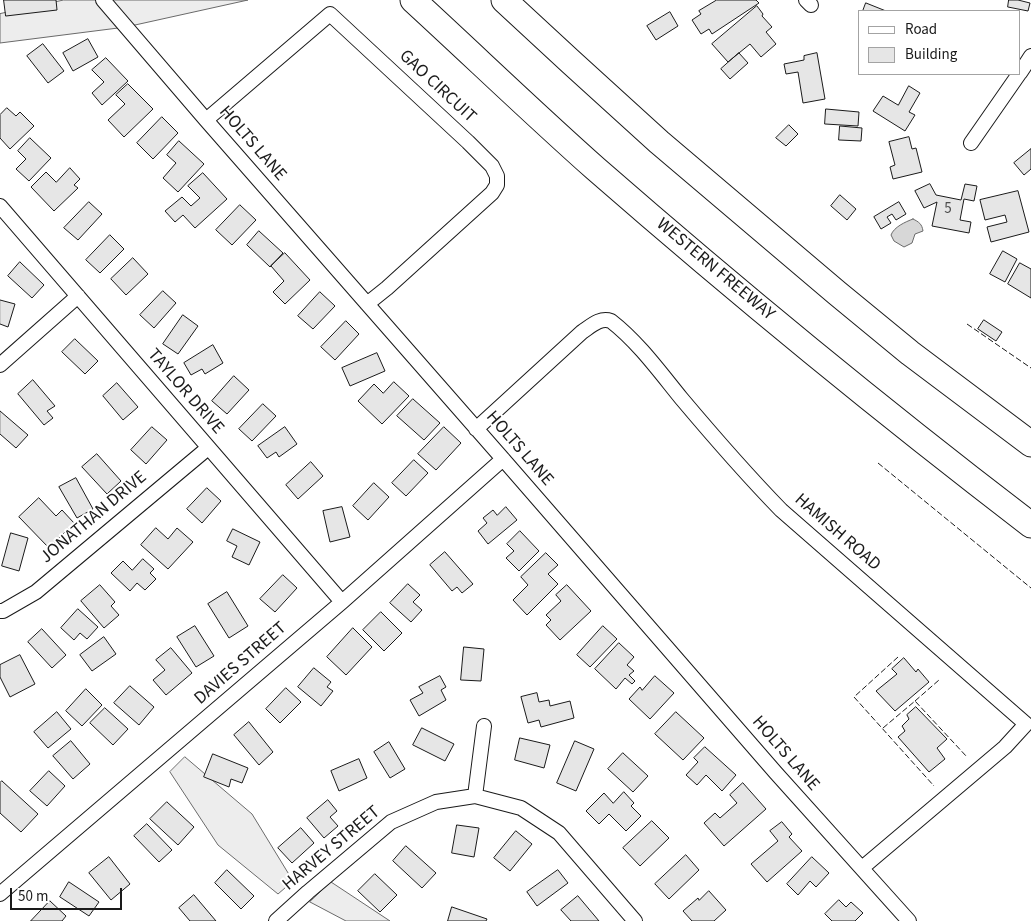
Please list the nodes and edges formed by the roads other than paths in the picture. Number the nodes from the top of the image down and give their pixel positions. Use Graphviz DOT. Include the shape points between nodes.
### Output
graph roads {
  1 [pos="103,0"];
  2 [pos="413,0"];
  3 [pos="504,0"];
  4 [pos="1031,56"];
  5 [pos="1021,70"];
  6 [pos="1018,75"];
  7 [pos="206,120"];
  8 [pos="971,143"];
  9 [pos="0,206"];
  10 [pos="78,296"];
  11 [pos="367,304"];
  12 [pos="0,365"];
  13 [pos="476,428"];
  14 [pos="1031,444"];
  15 [pos="208,448"];
  16 [pos="503,459"];
  17 [pos="1031,525"];
  18 [pos="342,602"];
  19 [pos="0,611"];
  20 [pos="484,726"];
  21 [pos="475,796"];
  22 [pos="862,868"];
  23 [pos="0,894"];
  24 [pos="276,921"];
  25 [pos="635,921"];
  26 [pos="909,921"];
  1 -- 7 [label="street, HOLTS LANE"];
  2 -- 17 [label="highway, WESTERN FREEWAY" via="595,168 710,266 891,417"];
  3 -- 14 [label="highway" via="659,142 837,293 910,353"];
  4 -- 5 [label="street"];
  6 -- 8 [label="street"];
  7 -- 11 [label="street, HOLTS LANE"];
  7 -- 11 [label="street, GAO CIRCUIT" via="330,14 492,166 497,185 492,193"];
  9 -- 10 [label="street, TAYLOR DRIVE"];
  10 -- 12 [label="street"];
  10 -- 15 [label="street, TAYLOR DRIVE"];
  11 -- 13 [label="street, HOLTS LANE"];
  13 -- 16 [label="street, HOLTS LANE"];
  13 -- 22 [label="street, HAMISH ROAD" via="582,332 601,320 611,321 636,344 705,427 781,510 1026,724 1005,747"];
  15 -- 18 [label="street, TAYLOR DRIVE"];
  15 -- 19 [label="street, JONATHAN DRIVE" via="36,592"];
  16 -- 18 [label="street, DAVIES STREET"];
  16 -- 22 [label="street, HOLTS LANE"];
  18 -- 23 [label="street, DAVIES STREET"];
  20 -- 21 [label="street"];
  21 -- 24 [label="street, HARVEY STREET" via="436,802 391,822"];
  21 -- 25 [label="street, HARVEY STREET" via="521,808 559,833"];
  22 -- 26 [label="street, HOLTS LANE"];
}
